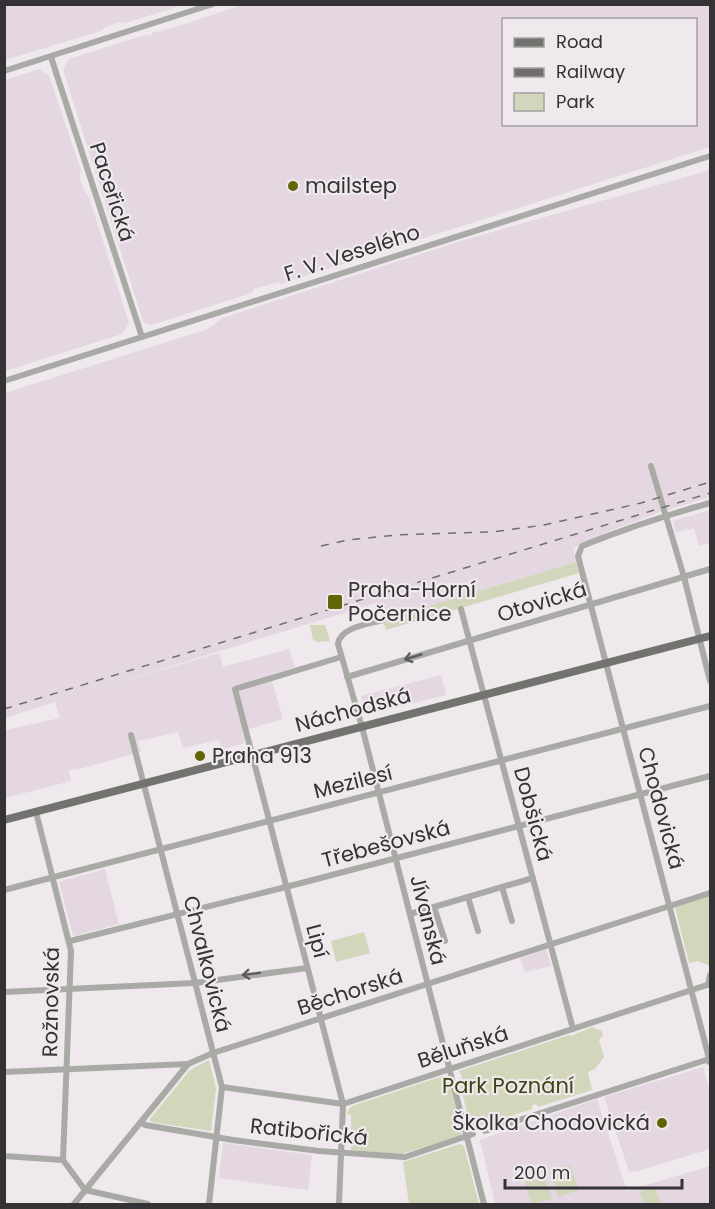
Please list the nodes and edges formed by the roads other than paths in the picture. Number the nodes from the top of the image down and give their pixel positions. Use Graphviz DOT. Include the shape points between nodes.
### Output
graph roads {
  1 [pos="213,4"];
  2 [pos="51,57"];
  3 [pos="4,71"];
  4 [pos="711,156"];
  5 [pos="142,337"];
  6 [pos="4,381"];
  7 [pos="651,466"];
  8 [pos="711,503"];
  9 [pos="666,516"];
  10 [pos="711,569"];
  11 [pos="684,577"];
  12 [pos="591,604"];
  13 [pos="461,609"];
  14 [pos="383,620"];
  15 [pos="711,636"];
  16 [pos="700,639"];
  17 [pos="469,641"];
  18 [pos="341,657"];
  19 [pos="605,663"];
  20 [pos="347,677"];
  21 [pos="711,681"];
  22 [pos="484,695"];
  23 [pos="711,706"];
  24 [pos="362,727"];
  25 [pos="623,730"];
  26 [pos="131,735"];
  27 [pos="252,755"];
  28 [pos="502,762"];
  29 [pos="711,776"];
  30 [pos="144,783"];
  31 [pos="378,792"];
  32 [pos="640,794"];
  33 [pos="36,812"];
  34 [pos="4,820"];
  35 [pos="269,821"];
  36 [pos="519,825"];
  37 [pos="161,849"];
  38 [pos="395,858"];
  39 [pos="53,878"];
  40 [pos="533,878"];
  41 [pos="286,887"];
  42 [pos="502,887"];
  43 [pos="4,890"];
  44 [pos="711,893"];
  45 [pos="468,897"];
  46 [pos="670,906"];
  47 [pos="434,907"];
  48 [pos="177,914"];
  49 [pos="410,914"];
  50 [pos="512,921"];
  51 [pos="478,931"];
  52 [pos="70,941"];
  53 [pos="445,941"];
  54 [pos="551,945"];
  55 [pos="307,968"];
  56 [pos="711,975"];
  57 [pos="195,983"];
  58 [pos="428,984"];
  59 [pos="710,984"];
  60 [pos="70,989"];
  61 [pos="692,990"];
  62 [pos="4,992"];
  63 [pos="320,1018"];
  64 [pos="573,1029"];
  65 [pos="213,1053"];
  66 [pos="711,1062"];
  67 [pos="188,1064"];
  68 [pos="67,1069"];
  69 [pos="449,1070"];
  70 [pos="4,1072"];
  71 [pos="222,1087"];
  72 [pos="342,1104"];
  73 [pos="141,1122"];
  74 [pos="485,1131"];
  75 [pos="470,1136"];
  76 [pos="217,1138"];
  77 [pos="342,1153"];
  78 [pos="4,1156"];
  79 [pos="63,1160"];
  80 [pos="85,1190"];
  81 [pos="74,1204"];
  82 [pos="148,1204"];
  83 [pos="209,1204"];
  84 [pos="339,1204"];
  85 [pos="484,1204"];
  1 -- 2 [label="street"];
  2 -- 3 [label="street"];
  2 -- 5 [label="street, Paceřická"];
  4 -- 5 [label="street, F. V. Veselého"];
  5 -- 6 [label="street, F. V. Veselého"];
  7 -- 9 [label="street"];
  8 -- 9 [label="street"];
  9 -- 11 [label="street"];
  9 -- 12 [label="street, Chodovická" via="582,546 578,556"];
  10 -- 11 [label="street, Otovická"];
  11 -- 12 [label="street, Otovická"];
  11 -- 16 [label="street"];
  12 -- 17 [label="street, Otovická"];
  12 -- 19 [label="street, Chodovická"];
  13 -- 17 [label="street, Dobšická"];
  14 -- 18 [label="street, Jívanská" via="346,632 339,639"];
  15 -- 16 [label="main road, Náchodská"];
  16 -- 19 [label="main road, Náchodská"];
  16 -- 21 [label="street"];
  17 -- 20 [label="street, Otovická, one-way"];
  17 -- 22 [label="street, Dobšická"];
  18 -- 20 [label="street, Jívanská"];
  18 -- 27 [label="street, Lipí" via="236,688"];
  19 -- 22 [label="main road, Náchodská"];
  19 -- 25 [label="street, Chodovická"];
  20 -- 24 [label="street, Jívanská"];
  22 -- 24 [label="main road, Náchodská"];
  22 -- 28 [label="street, Dobšická"];
  23 -- 25 [label="street, Mezilesí"];
  24 -- 27 [label="main road, Náchodská"];
  24 -- 31 [label="street, Jívanská"];
  25 -- 28 [label="street, Mezilesí"];
  25 -- 32 [label="street, Chodovická"];
  26 -- 30 [label="street, Chvalkovická"];
  27 -- 30 [label="main road, Náchodská"];
  27 -- 35 [label="street, Lipí"];
  28 -- 31 [label="street, Mezilesí"];
  28 -- 36 [label="street, Dobšická"];
  29 -- 32 [label="street, Třebešovská"];
  30 -- 33 [label="main road, Náchodská"];
  30 -- 37 [label="street, Chvalkovická"];
  31 -- 35 [label="street, Mezilesí"];
  31 -- 38 [label="street, Jívanská"];
  32 -- 36 [label="street, Třebešovská"];
  32 -- 46 [label="street, Chodovická"];
  33 -- 34 [label="main road, Náchodská"];
  33 -- 39 [label="street, Rožnovská"];
  35 -- 37 [label="street, Mezilesí"];
  35 -- 41 [label="street, Lipí"];
  36 -- 38 [label="street, Třebešovská"];
  36 -- 40 [label="street, Dobšická"];
  37 -- 39 [label="street, Mezilesí"];
  37 -- 48 [label="street, Chvalkovická"];
  38 -- 41 [label="street, Třebešovská"];
  38 -- 49 [label="street, Jívanská"];
  39 -- 43 [label="street, Mezilesí"];
  39 -- 52 [label="street, Rožnovská"];
  40 -- 42 [label="street"];
  40 -- 54 [label="street, Dobšická"];
  41 -- 48 [label="street, Třebešovská"];
  41 -- 55 [label="street, Lipí"];
  42 -- 45 [label="street"];
  42 -- 50 [label="street"];
  44 -- 46 [label="street, Běchorská"];
  45 -- 47 [label="street"];
  45 -- 51 [label="street"];
  46 -- 54 [label="street, Běchorská"];
  46 -- 61 [label="street, Chodovická"];
  47 -- 49 [label="street"];
  47 -- 53 [label="street"];
  48 -- 52 [label="street, Třebešovská"];
  48 -- 57 [label="street, Chvalkovická"];
  49 -- 58 [label="street, Jívanská"];
  52 -- 60 [label="street, Rožnovská"];
  54 -- 58 [label="street, Běchorská"];
  54 -- 64 [label="street, Dobšická"];
  55 -- 57 [label="street, one-way"];
  55 -- 63 [label="street, Lipí"];
  56 -- 59 [label="street"];
  57 -- 60 [label="street"];
  57 -- 65 [label="street, Chvalkovická"];
  58 -- 63 [label="street, Běchorská"];
  58 -- 69 [label="street, Jívanská"];
  59 -- 61 [label="street, Běluňská"];
  60 -- 62 [label="street"];
  60 -- 68 [label="street, Rožnovská"];
  61 -- 64 [label="street, Běluňská"];
  61 -- 66 [label="street, Chodovická"];
  63 -- 65 [label="street, Běchorská"];
  63 -- 72 [label="street, Lipí"];
  64 -- 69 [label="street, Běluňská"];
  65 -- 67 [label="street, Běchorská"];
  65 -- 71 [label="street, Chvalkovická"];
  66 -- 74 [label="street" via="706,1060"];
  67 -- 68 [label="street"];
  67 -- 73 [label="street"];
  68 -- 70 [label="street"];
  68 -- 79 [label="street, Rožnovská"];
  69 -- 72 [label="street, Běluňská"];
  69 -- 75 [label="street, Jívanská"];
  71 -- 72 [label="street, Běluňská"];
  71 -- 76 [label="street, Chvalkovická"];
  72 -- 77 [label="street, Lipí"];
  73 -- 76 [label="street, Ratibořická"];
  73 -- 80 [label="street"];
  75 -- 77 [label="street, Ratibořická" via="405,1157"];
  75 -- 85 [label="street, Jívanská"];
  76 -- 77 [label="street, Ratibořická"];
  76 -- 83 [label="street, Chvalkovická"];
  77 -- 84 [label="street, Lipí"];
  78 -- 79 [label="street"];
  79 -- 80 [label="street"];
  80 -- 81 [label="street"];
  80 -- 82 [label="street"];
}
